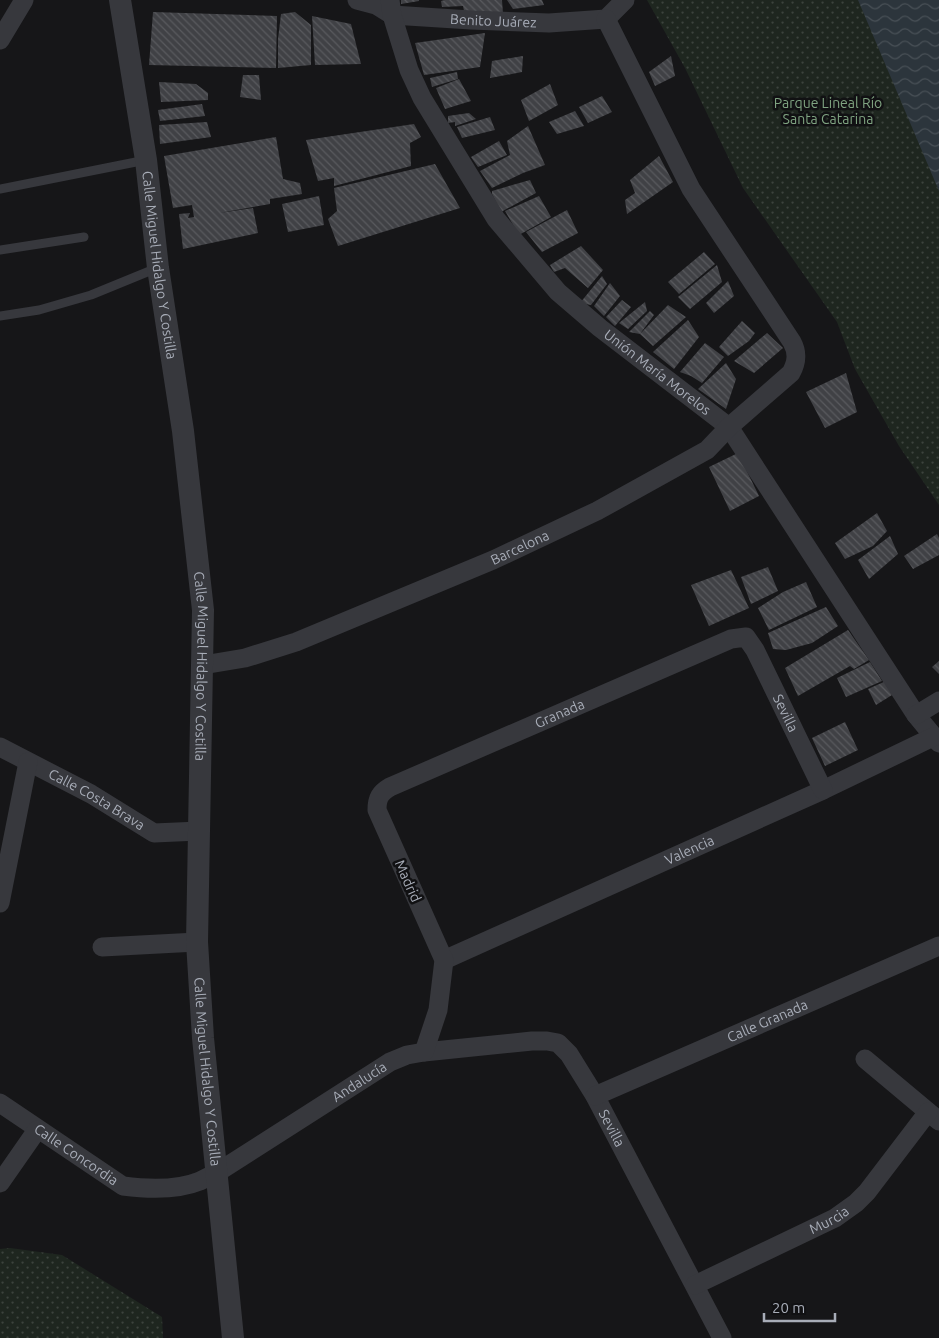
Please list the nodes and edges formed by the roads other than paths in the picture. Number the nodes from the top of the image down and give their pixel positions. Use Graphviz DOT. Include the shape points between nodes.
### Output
graph roads {
  1 [pos="24,0"];
  2 [pos="120,0"];
  3 [pos="357,0"];
  4 [pos="625,0"];
  5 [pos="391,8"];
  6 [pos="606,19"];
  7 [pos="0,40"];
  8 [pos="146,160"];
  9 [pos="0,190"];
  10 [pos="84,237"];
  11 [pos="0,250"];
  12 [pos="158,268"];
  13 [pos="0,316"];
  14 [pos="729,427"];
  15 [pos="746,637"];
  16 [pos="203,665"];
  17 [pos="939,701"];
  18 [pos="916,715"];
  19 [pos="936,740"];
  20 [pos="0,747"];
  21 [pos="28,762"];
  22 [pos="823,790"];
  23 [pos="377,800"];
  24 [pos="198,831"];
  25 [pos="0,903"];
  26 [pos="197,942"];
  27 [pos="939,946"];
  28 [pos="102,947"];
  29 [pos="444,960"];
  30 [pos="424,1052"];
  31 [pos="865,1060"];
  32 [pos="595,1096"];
  33 [pos="0,1103"];
  34 [pos="933,1117"];
  35 [pos="37,1130"];
  36 [pos="218,1172"];
  37 [pos="0,1183"];
  38 [pos="695,1285"];
  39 [pos="233,1338"];
  40 [pos="722,1338"];
  1 -- 7 [label="street"];
  2 -- 8 [label="street, Calle Miguel Hidalgo Y Costilla"];
  3 -- 5 [label="street, Benito Juárez"];
  4 -- 6 [label="street"];
  5 -- 6 [label="street, Benito Juárez" via="471,20 548,22"];
  5 -- 14 [label="street, Unión María Morelos" via="422,98 496,219 558,292"];
  6 -- 14 [label="street, Barcelona" via="691,189 797,354 792,373"];
  8 -- 9 [label="lane"];
  8 -- 12 [label="street, Calle Miguel Hidalgo Y Costilla"];
  10 -- 11 [label="lane"];
  12 -- 13 [label="lane" via="91,295 39,310"];
  12 -- 16 [label="street, Calle Miguel Hidalgo Y Costilla" via="193,512 203,610"];
  14 -- 16 [label="street, Barcelona" via="707,450 597,511 493,560 296,642 245,658"];
  14 -- 18 [label="street, Unión María Morelos"];
  15 -- 22 [label="street, Sevilla"];
  15 -- 23 [label="street, Granada" via="731,640 390,787"];
  16 -- 24 [label="street, Calle Miguel Hidalgo Y Costilla"];
  17 -- 18 [label="street"];
  18 -- 19 [label="street, Unión María Morelos"];
  19 -- 22 [label="street, Valencia"];
  20 -- 21 [label="street, Calle Costa Brava"];
  21 -- 24 [label="street, Calle Costa Brava" via="91,794 154,833"];
  21 -- 25 [label="street"];
  22 -- 29 [label="street, Valencia"];
  23 -- 29 [label="street, Madrid" via="377,810"];
  24 -- 26 [label="street, Calle Miguel Hidalgo Y Costilla"];
  26 -- 28 [label="street"];
  26 -- 36 [label="street, Calle Miguel Hidalgo Y Costilla" via="203,1038"];
  27 -- 32 [label="street, Calle Granada"];
  29 -- 30 [label="street" via="438,1010"];
  30 -- 32 [label="street, Sevilla" via="532,1041 558,1043 570,1054"];
  30 -- 36 [label="street, Andalucía" via="390,1062"];
  31 -- 34 [label="street"];
  32 -- 38 [label="street, Sevilla"];
  33 -- 35 [label="street, Calle Concordia"];
  34 -- 38 [label="street, Murcia" via="856,1203 835,1218"];
  35 -- 36 [label="street, Calle Concordia" via="123,1186 174,1187"];
  35 -- 37 [label="street"];
  36 -- 39 [label="street, Calle Miguel Hidalgo Y Costilla"];
  38 -- 40 [label="street, Sevilla"];
}
